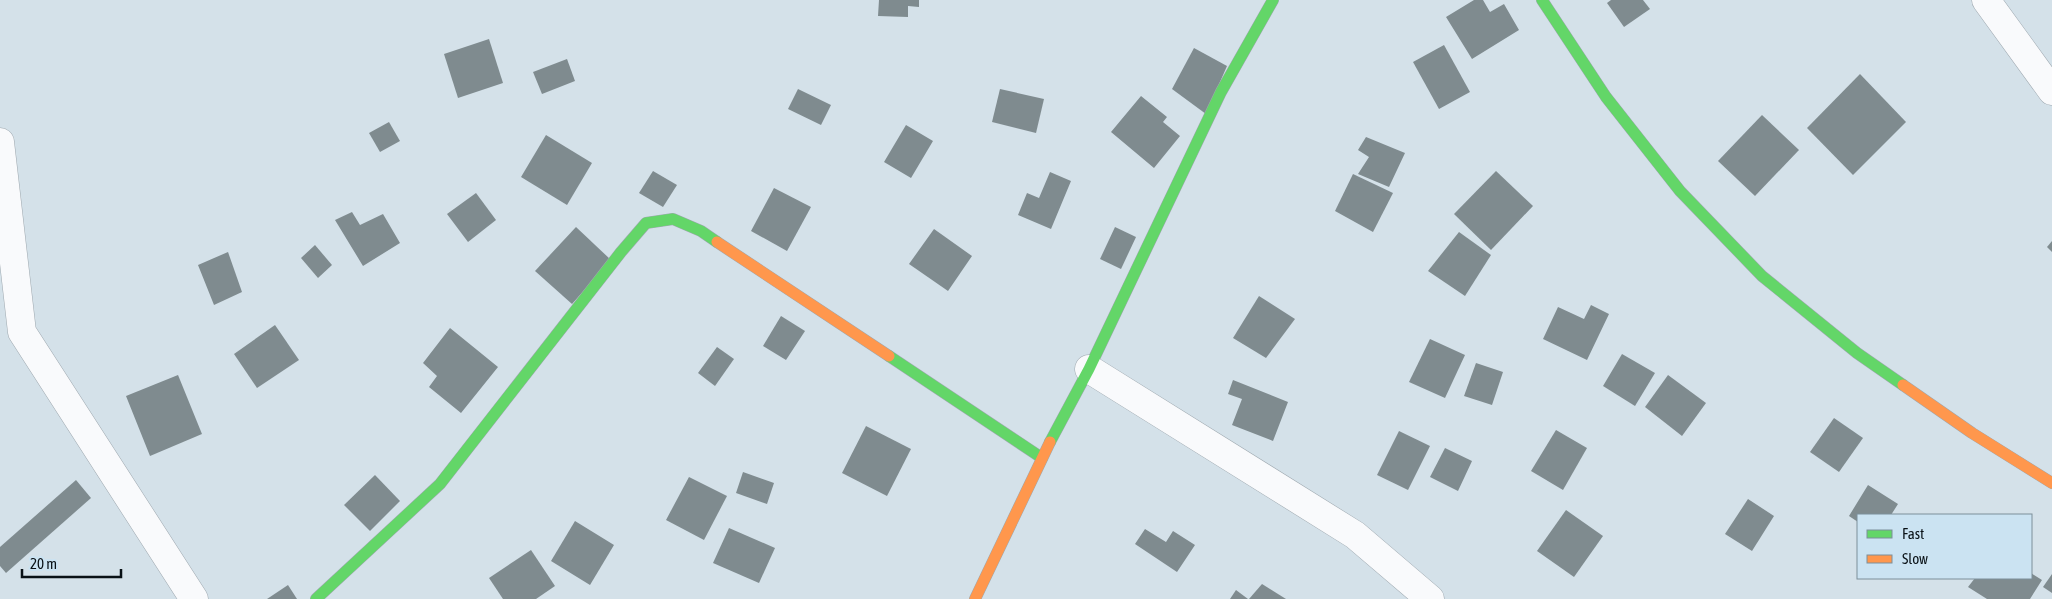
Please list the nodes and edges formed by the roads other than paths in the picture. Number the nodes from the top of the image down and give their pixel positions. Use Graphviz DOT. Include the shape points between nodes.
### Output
graph roads {
  1 [pos="1273,0"];
  2 [pos="1542,0"];
  3 [pos="1986,0"];
  4 [pos="2052,91"];
  5 [pos="0,142"];
  6 [pos="11,327"];
  7 [pos="1089,369"];
  8 [pos="1042,458"];
  9 [pos="2052,483"];
  10 [pos="194,599"];
  11 [pos="316,599"];
  12 [pos="975,599"];
  13 [pos="1430,599"];
  1 -- 7 [label="street" via="1222,92"];
  2 -- 9 [label="street" via="1606,97 1680,191 1762,276 1857,353 1972,434"];
  3 -- 4 [label="street"];
  5 -- 6 [label="street"];
  6 -- 10 [label="street"];
  7 -- 8 [label="street"];
  7 -- 13 [label="street" via="1355,535"];
  8 -- 11 [label="street" via="701,231 673,219 646,223 440,484"];
  8 -- 12 [label="street"];
}
